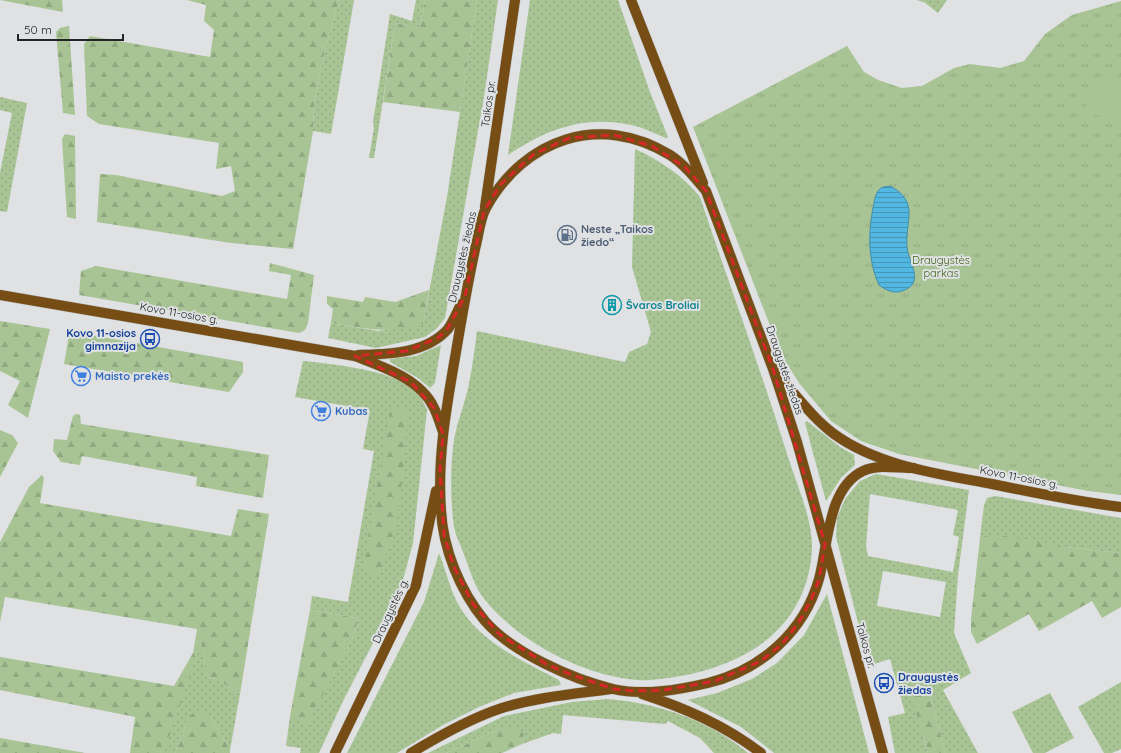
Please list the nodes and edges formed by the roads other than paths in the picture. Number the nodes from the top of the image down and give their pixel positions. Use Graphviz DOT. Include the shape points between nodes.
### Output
graph roads {
  1 [pos="515,0"];
  2 [pos="631,0"];
  3 [pos="706,190"];
  4 [pos="484,211"];
  5 [pos="0,295"];
  6 [pos="465,296"];
  7 [pos="355,356"];
  8 [pos="773,368"];
  9 [pos="443,434"];
  10 [pos="914,468"];
  11 [pos="440,470"];
  12 [pos="1121,507"];
  13 [pos="825,544"];
  14 [pos="614,689"];
  15 [pos="634,691"];
  16 [pos="334,753"];
  17 [pos="411,753"];
  18 [pos="761,753"];
  19 [pos="884,753"];
  1 -- 4 [label="main road, Taikos pr."];
  2 -- 3 [label="main road"];
  3 -- 4 [label="main road, Draugystės žiedas" via="685,167 670,155 652,146 614,135 589,134 569,138 534,154 501,184"];
  3 -- 8 [label="main road, Draugystės žiedas"];
  4 -- 6 [label="main road, Draugystės žiedas"];
  5 -- 7 [label="main road, Kovo 11-osios g."];
  6 -- 7 [label="main road, Kovo 11-osios g." via="448,328 429,343 387,354"];
  6 -- 9 [label="main road, Draugystės žiedas"];
  7 -- 9 [label="main road, Kovo 11-osios g." via="411,382 427,396"];
  8 -- 10 [label="main road, Kovo 11-osios g." via="822,424 846,442"];
  8 -- 13 [label="main road, Draugystės žiedas" via="797,442"];
  9 -- 11 [label="main road, Draugystės žiedas"];
  10 -- 12 [label="main road, Kovo 11-osios g." via="1062,498"];
  10 -- 13 [label="main road, Kovo 11-osios g." via="863,470 842,491 837,500"];
  11 -- 14 [label="main road, Draugystės žiedas" via="444,535 453,565 473,604 487,622 521,649 546,664"];
  11 -- 16 [label="main road, Draugystės g." via="416,585"];
  13 -- 15 [label="main road, Draugystės žiedas" via="819,580 799,622 782,644 761,661 708,683 664,690"];
  13 -- 19 [label="main road, Taikos pr."];
  14 -- 15 [label="main road, Draugystės žiedas"];
  14 -- 17 [label="main road" via="546,698 502,708"];
  15 -- 18 [label="main road" via="700,715 744,740"];
}
